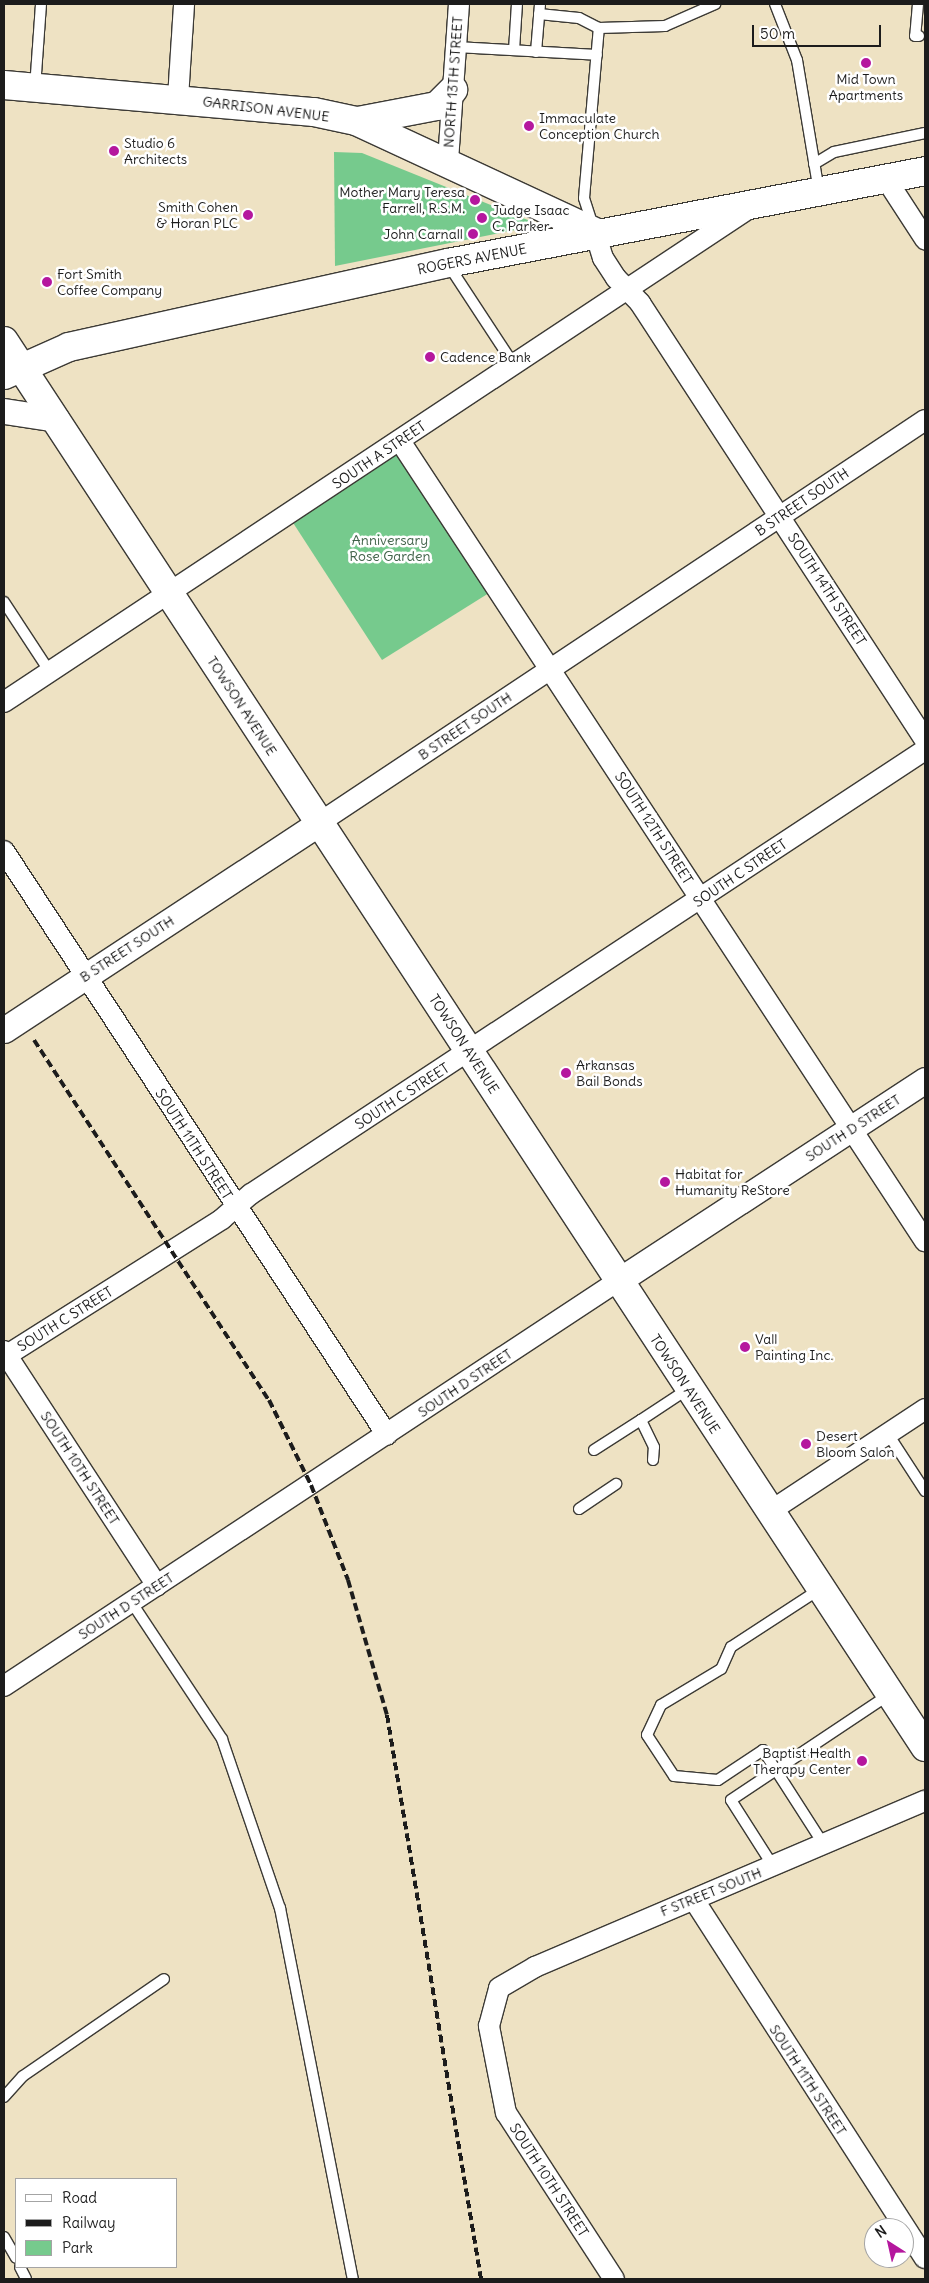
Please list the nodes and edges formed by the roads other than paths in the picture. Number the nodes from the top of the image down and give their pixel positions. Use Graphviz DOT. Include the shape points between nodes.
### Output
graph roads {
  1 [pos="41,4"];
  2 [pos="184,4"];
  3 [pos="459,4"];
  4 [pos="517,4"];
  5 [pos="715,4"];
  6 [pos="775,4"];
  7 [pos="918,4"];
  8 [pos="540,9"];
  9 [pos="599,28"];
  10 [pos="919,36"];
  11 [pos="456,47"];
  12 [pos="514,50"];
  13 [pos="536,52"];
  14 [pos="597,55"];
  15 [pos="4,86"];
  16 [pos="35,88"];
  17 [pos="453,90"];
  18 [pos="178,98"];
  19 [pos="356,121"];
  20 [pos="925,132"];
  21 [pos="448,161"];
  22 [pos="814,164"];
  23 [pos="925,171"];
  24 [pos="886,179"];
  25 [pos="819,193"];
  26 [pos="752,206"];
  27 [pos="595,232"];
  28 [pos="925,239"];
  29 [pos="448,263"];
  30 [pos="624,292"];
  31 [pos="4,341"];
  32 [pos="514,365"];
  33 [pos="13,372"];
  34 [pos="4,411"];
  35 [pos="56,419"];
  36 [pos="925,420"];
  37 [pos="400,441"];
  38 [pos="780,517"];
  39 [pos="169,594"];
  40 [pos="4,602"];
  41 [pos="550,669"];
  42 [pos="50,672"];
  43 [pos="4,702"];
  44 [pos="925,740"];
  45 [pos="925,750"];
  46 [pos="318,823"];
  47 [pos="4,851"];
  48 [pos="701,899"];
  49 [pos="86,976"];
  50 [pos="4,1030"];
  51 [pos="469,1052"];
  52 [pos="925,1080"];
  53 [pos="852,1129"];
  54 [pos="236,1207"];
  55 [pos="925,1241"];
  56 [pos="618,1281"];
  57 [pos="5,1354"];
  58 [pos="688,1389"];
  59 [pos="925,1409"];
  60 [pos="641,1420"];
  61 [pos="888,1434"];
  62 [pos="387,1435"];
  63 [pos="594,1450"];
  64 [pos="653,1460"];
  65 [pos="616,1484"];
  66 [pos="925,1491"];
  67 [pos="578,1508"];
  68 [pos="769,1512"];
  69 [pos="157,1586"];
  70 [pos="820,1589"];
  71 [pos="132,1603"];
  72 [pos="4,1686"];
  73 [pos="890,1694"];
  74 [pos="924,1744"];
  75 [pos="776,1770"];
  76 [pos="925,1801"];
  77 [pos="824,1845"];
  78 [pos="773,1866"];
  79 [pos="694,1900"];
  80 [pos="164,1979"];
  81 [pos="498,1988"];
  82 [pos="4,2097"];
  83 [pos="4,2237"];
  84 [pos="15,2256"];
  85 [pos="925,2258"];
  86 [pos="353,2279"];
  87 [pos="614,2279"];
  1 -- 16 [label="lane"];
  2 -- 18 [label="street"];
  3 -- 11 [label="street, NORTH 13TH STREET"];
  4 -- 12 [label="lane"];
  5 -- 9 [label="lane" via="666,26"];
  6 -- 22 [label="lane" via="797,60"];
  7 -- 10 [label="lane" via="915,36"];
  8 -- 9 [label="lane" via="579,18"];
  8 -- 13 [label="lane"];
  9 -- 14 [label="lane"];
  11 -- 12 [label="lane"];
  11 -- 17 [label="street, NORTH 13TH STREET"];
  12 -- 13 [label="lane"];
  13 -- 14 [label="lane"];
  14 -- 27 [label="lane" via="584,198"];
  15 -- 16 [label="main road, GARRISON AVENUE"];
  16 -- 18 [label="main road, GARRISON AVENUE"];
  17 -- 19 [label="main road" via="437,106"];
  17 -- 21 [label="street, NORTH 13TH STREET"];
  18 -- 19 [label="main road, GARRISON AVENUE" via="314,112"];
  19 -- 21 [label="main road, GARRISON AVENUE"];
  20 -- 22 [label="lane" via="834,152"];
  21 -- 27 [label="main road, GARRISON AVENUE"];
  22 -- 25 [label="lane"];
  23 -- 24 [label="main road, ROGERS AVENUE"];
  24 -- 25 [label="main road, ROGERS AVENUE"];
  24 -- 28 [label="street"];
  25 -- 26 [label="main road, ROGERS AVENUE"];
  26 -- 27 [label="main road, ROGERS AVENUE" via="614,232"];
  26 -- 30 [label="street, SOUTH A STREET"];
  27 -- 29 [label="main road, ROGERS AVENUE"];
  27 -- 30 [label="street, SOUTH 14TH STREET" via="602,258"];
  29 -- 32 [label="lane"];
  29 -- 33 [label="main road, ROGERS AVENUE" via="69,347"];
  30 -- 32 [label="street, SOUTH A STREET"];
  30 -- 38 [label="street, SOUTH 14TH STREET" via="640,303"];
  31 -- 33 [label="main road, TOWSON AVENUE"];
  32 -- 37 [label="street, SOUTH A STREET"];
  33 -- 35 [label="main road, TOWSON AVENUE"];
  34 -- 35 [label="street"];
  35 -- 39 [label="main road, TOWSON AVENUE"];
  36 -- 38 [label="street, B STREET SOUTH"];
  37 -- 39 [label="street, SOUTH A STREET"];
  37 -- 41 [label="street, SOUTH 12TH STREET"];
  38 -- 41 [label="street, B STREET SOUTH"];
  38 -- 44 [label="street, SOUTH 14TH STREET"];
  39 -- 42 [label="street, SOUTH A STREET"];
  39 -- 46 [label="main road, TOWSON AVENUE"];
  40 -- 42 [label="lane"];
  41 -- 46 [label="street, B STREET SOUTH"];
  41 -- 48 [label="street, SOUTH 12TH STREET"];
  42 -- 43 [label="street, SOUTH A STREET"];
  45 -- 48 [label="street, SOUTH C STREET"];
  46 -- 49 [label="street, B STREET SOUTH"];
  46 -- 51 [label="main road, TOWSON AVENUE"];
  47 -- 49 [label="street, SOUTH 11TH STREET"];
  48 -- 51 [label="street, SOUTH C STREET"];
  48 -- 53 [label="street, SOUTH 12TH STREET"];
  49 -- 50 [label="street, B STREET SOUTH"];
  49 -- 54 [label="street, SOUTH 11TH STREET"];
  51 -- 54 [label="street, SOUTH C STREET"];
  51 -- 56 [label="main road, TOWSON AVENUE"];
  52 -- 53 [label="street, SOUTH D STREET"];
  53 -- 55 [label="street, SOUTH 12TH STREET"];
  53 -- 56 [label="street, SOUTH D STREET"];
  54 -- 57 [label="street, SOUTH C STREET"];
  54 -- 62 [label="street, SOUTH 11TH STREET"];
  56 -- 58 [label="main road, TOWSON AVENUE"];
  56 -- 62 [label="street, SOUTH D STREET"];
  57 -- 69 [label="street, SOUTH 10TH STREET"];
  58 -- 60 [label="lane"];
  58 -- 68 [label="main road, TOWSON AVENUE"];
  59 -- 61 [label="street"];
  60 -- 63 [label="lane"];
  60 -- 64 [label="lane" via="654,1447"];
  61 -- 66 [label="lane"];
  61 -- 68 [label="street"];
  62 -- 69 [label="street, SOUTH D STREET"];
  65 -- 67 [label="lane"];
  68 -- 70 [label="main road, TOWSON AVENUE"];
  69 -- 71 [label="street, SOUTH D STREET"];
  70 -- 73 [label="main road, TOWSON AVENUE"];
  70 -- 75 [label="lane" via="731,1647 720,1669 661,1705 647,1735 674,1776 718,1780 762,1750"];
  71 -- 72 [label="street, SOUTH D STREET"];
  71 -- 86 [label="lane" via="222,1739 280,1908"];
  73 -- 74 [label="main road, TOWSON AVENUE"];
  73 -- 75 [label="lane"];
  75 -- 77 [label="lane"];
  75 -- 78 [label="lane" via="732,1800"];
  76 -- 77 [label="street, F STREET SOUTH"];
  77 -- 78 [label="street, F STREET SOUTH"];
  78 -- 79 [label="street, F STREET SOUTH"];
  79 -- 81 [label="street, F STREET SOUTH" via="534,1967"];
  79 -- 85 [label="street, SOUTH 11TH STREET"];
  80 -- 82 [label="lane" via="23,2076"];
  81 -- 87 [label="street, SOUTH 10TH STREET" via="489,2026 506,2113"];
  83 -- 84 [label="lane"];
}
